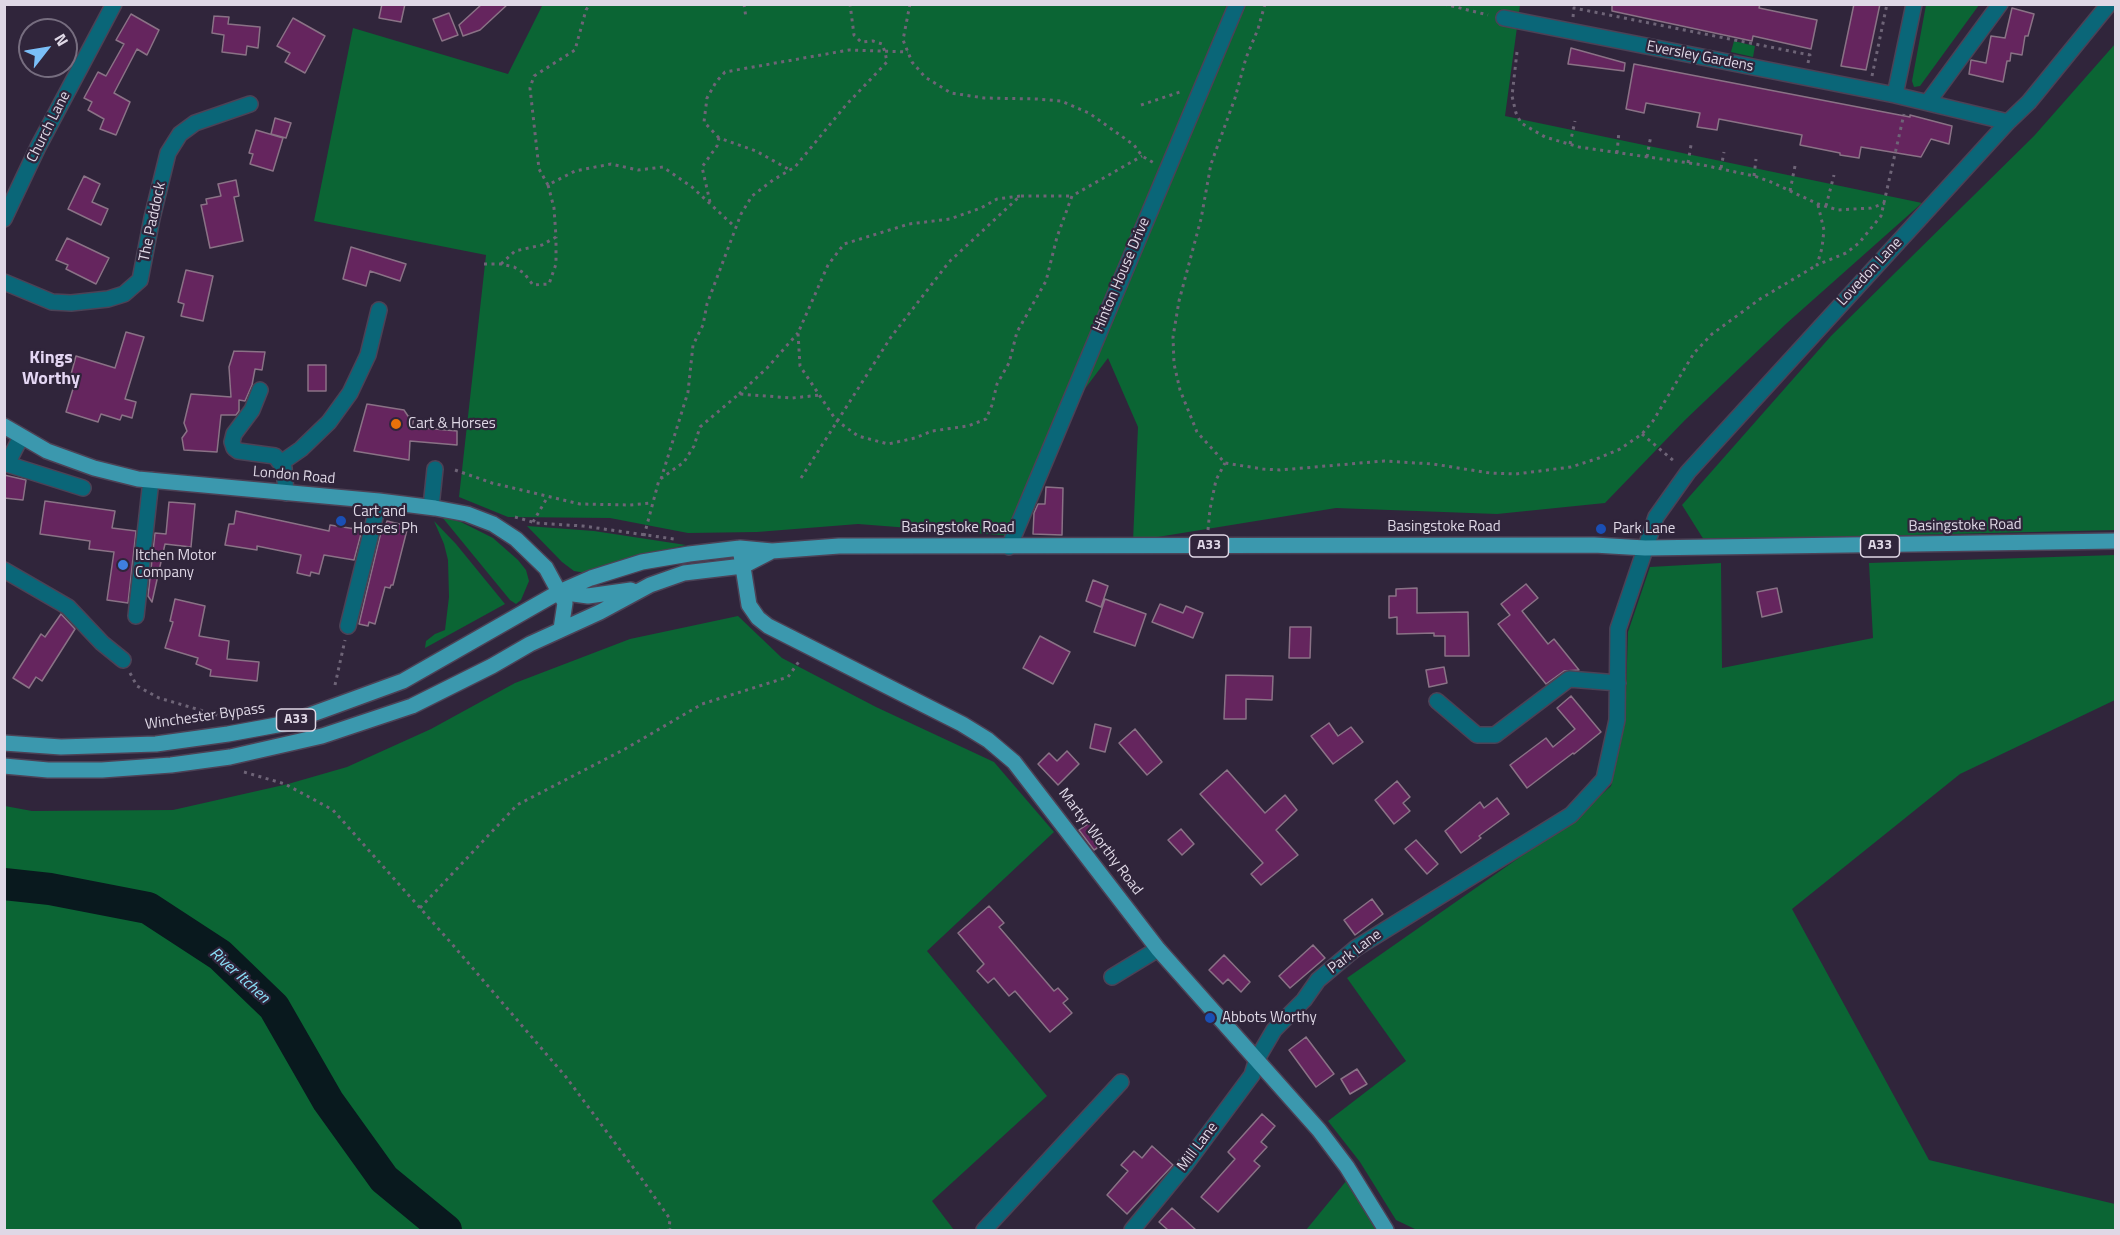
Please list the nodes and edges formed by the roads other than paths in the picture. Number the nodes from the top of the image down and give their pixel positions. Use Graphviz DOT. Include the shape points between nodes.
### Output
graph roads {
  1 [pos="114,4"];
  2 [pos="1237,4"];
  3 [pos="1914,4"];
  4 [pos="2000,4"];
  5 [pos="2109,4"];
  6 [pos="1504,18"];
  7 [pos="1901,96"];
  8 [pos="1928,102"];
  9 [pos="250,104"];
  10 [pos="2008,122"];
  11 [pos="4,219"];
  12 [pos="4,282"];
  13 [pos="380,310"];
  14 [pos="260,390"];
  15 [pos="4,426"];
  16 [pos="21,437"];
  17 [pos="281,463"];
  18 [pos="6,464"];
  19 [pos="435,469"];
  20 [pos="151,480"];
  21 [pos="82,488"];
  22 [pos="286,493"];
  23 [pos="379,501"];
  24 [pos="431,507"];
  25 [pos="2108,541"];
  26 [pos="1009,547"];
  27 [pos="740,548"];
  28 [pos="1645,548"];
  29 [pos="772,551"];
  30 [pos="743,566"];
  31 [pos="4,570"];
  32 [pos="640,589"];
  33 [pos="559,591"];
  34 [pos="136,616"];
  35 [pos="348,626"];
  36 [pos="561,629"];
  37 [pos="123,660"];
  38 [pos="1618,682"];
  39 [pos="1437,701"];
  40 [pos="4,743"];
  41 [pos="4,766"];
  42 [pos="1158,949"];
  43 [pos="1112,977"];
  44 [pos="1257,1059"];
  45 [pos="1121,1082"];
  46 [pos="984,1230"];
  47 [pos="1132,1230"];
  48 [pos="1386,1230"];
  1 -- 11 [label="street, Church Lane"];
  2 -- 26 [label="street, Hinton House Drive"];
  3 -- 7 [label="street"];
  4 -- 8 [label="street"];
  5 -- 10 [label="street, Lovedon Lane"];
  6 -- 7 [label="street, Eversley Gardens"];
  7 -- 8 [label="street, Eversley Gardens"];
  8 -- 10 [label="street, Eversley Gardens"];
  9 -- 12 [label="street, The Paddock" via="195,123 180,134 168,153 140,280 124,294 108,299 52,302"];
  10 -- 28 [label="street, Lovedon Lane" via="1688,472 1656,517"];
  13 -- 17 [label="street" via="368,355 350,393 329,422"];
  14 -- 17 [label="street" via="232,442 238,451 274,456"];
  15 -- 16 [label="main road, London Road"];
  16 -- 18 [label="street"];
  16 -- 20 [label="main road, London Road" via="94,468"];
  17 -- 22 [label="street"];
  18 -- 21 [label="street"];
  19 -- 24 [label="street"];
  20 -- 22 [label="main road, London Road"];
  20 -- 34 [label="street"];
  22 -- 23 [label="main road, London Road"];
  23 -- 24 [label="main road, London Road"];
  23 -- 35 [label="street"];
  24 -- 33 [label="main road, London Road" via="467,514 516,539 546,568"];
  25 -- 28 [label="main road, Basingstoke Road / A33"];
  26 -- 28 [label="main road, Basingstoke Road / A33" via="1594,544"];
  26 -- 29 [label="main road, Basingstoke Road / A33" via="839,546"];
  27 -- 29 [label="main road, Basingstoke Road / A33"];
  27 -- 30 [label="main road, Martyr Worthy Road"];
  27 -- 33 [label="main road, Basingstoke Road / A33" via="642,562"];
  28 -- 38 [label="street, Park Lane" via="1618,629"];
  29 -- 30 [label="main road, Basingstoke Road / A33"];
  30 -- 32 [label="main road, Basingstoke Road / A33" via="684,573"];
  30 -- 42 [label="main road, Martyr Worthy Road" via="749,604 768,626 962,724 1014,762"];
  31 -- 37 [label="street" via="68,607 102,644"];
  32 -- 33 [label="main road" via="588,596"];
  32 -- 36 [label="main road, Basingstoke Road / A33"];
  33 -- 36 [label="main road, London Road" via="565,603"];
  33 -- 40 [label="main road, Winchester Bypass / A33" via="403,681 288,723 156,744 60,747"];
  36 -- 41 [label="main road, A33" via="412,705 322,736 230,757 171,765 102,770"];
  38 -- 39 [label="street" via="1569,679 1495,735 1477,735"];
  38 -- 44 [label="street, Park Lane" via="1617,720 1604,778 1571,815 1356,948 1318,980 1274,1030"];
  42 -- 43 [label="street"];
  42 -- 44 [label="main road, Martyr Worthy Road"];
  44 -- 47 [label="street, Mill Lane" via="1252,1076"];
  44 -- 48 [label="main road, Martyr Worthy Road" via="1347,1167"];
  45 -- 46 [label="street"];
}
